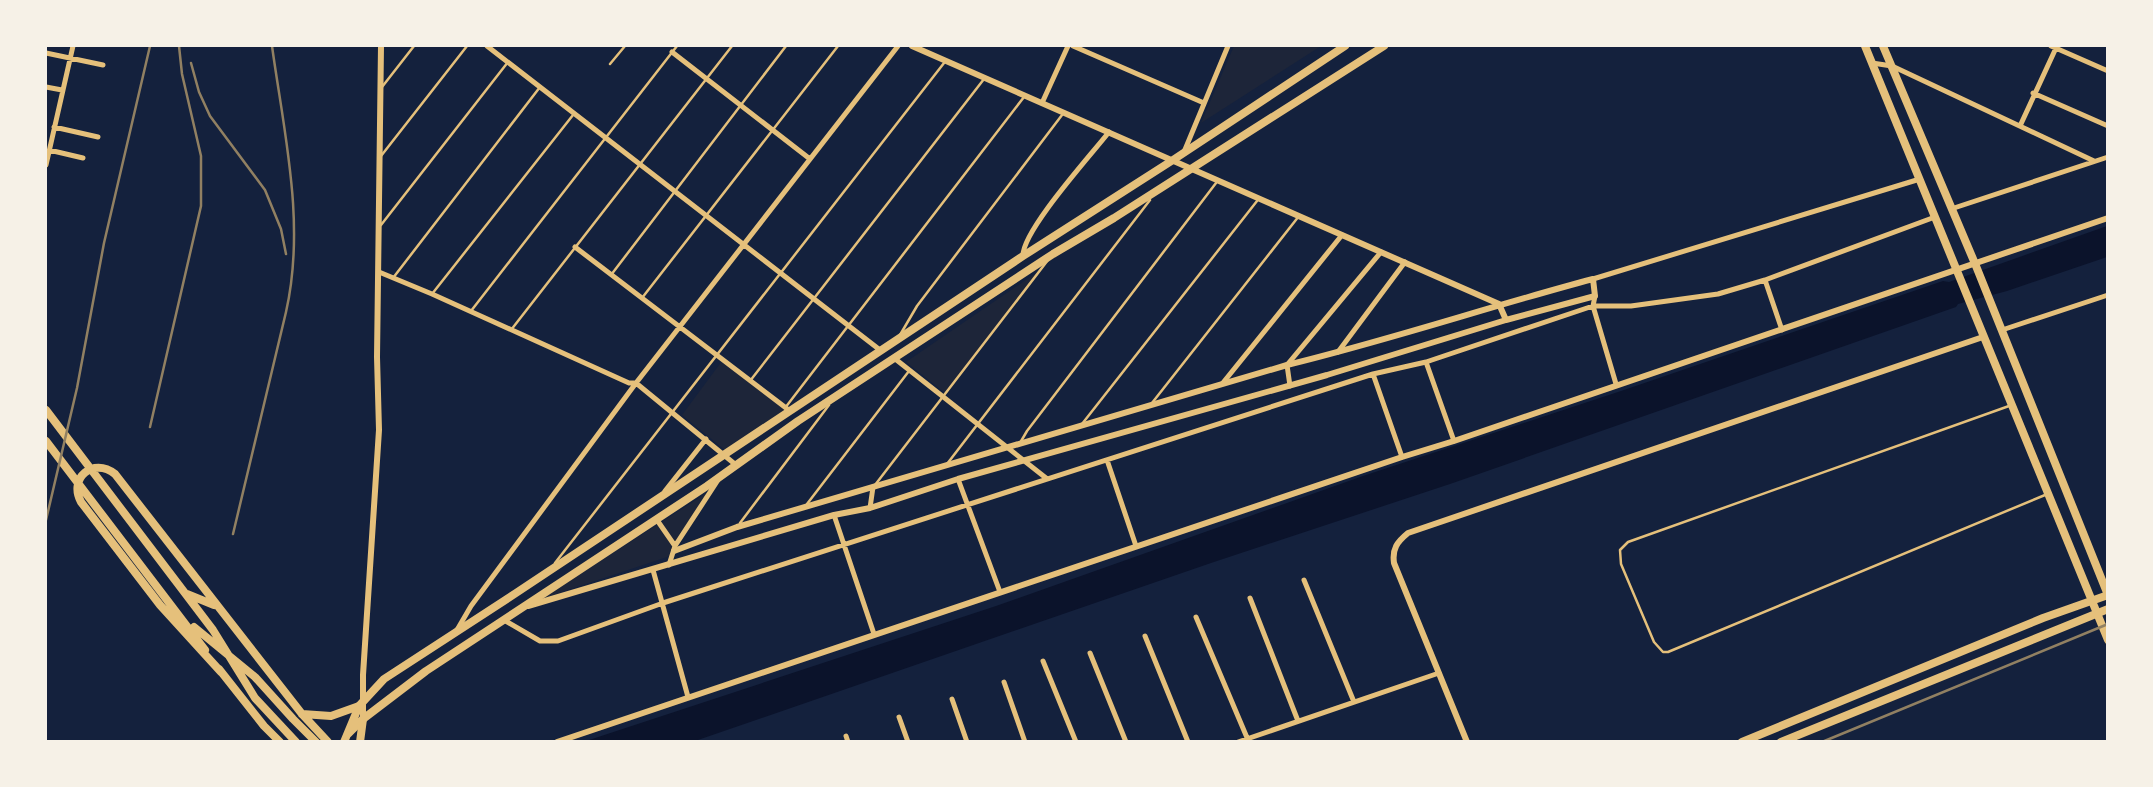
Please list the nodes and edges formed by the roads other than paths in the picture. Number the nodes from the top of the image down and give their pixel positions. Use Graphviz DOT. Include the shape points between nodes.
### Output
graph roads {
  1 [pos="73,46"];
  2 [pos="381,46"];
  3 [pos="415,46"];
  4 [pos="467,46"];
  5 [pos="487,46"];
  6 [pos="625,46"];
  7 [pos="677,46"];
  8 [pos="732,46"];
  9 [pos="786,46"];
  10 [pos="838,46"];
  11 [pos="898,46"];
  12 [pos="912,46"];
  13 [pos="1070,46"];
  14 [pos="1220,46"];
  15 [pos="1345,46"];
  16 [pos="1384,46"];
  17 [pos="1865,46"];
  18 [pos="1883,46"];
  19 [pos="2069,46"];
  20 [pos="1228,47"];
  21 [pos="2053,47"];
  22 [pos="672,52"];
  23 [pos="2066,52"];
  24 [pos="46,53"];
  25 [pos="70,59"];
  26 [pos="946,61"];
  27 [pos="508,62"];
  28 [pos="1872,63"];
  29 [pos="610,64"];
  30 [pos="103,65"];
  31 [pos="1892,65"];
  32 [pos="2108,71"];
  33 [pos="985,78"];
  34 [pos="706,79"];
  35 [pos="46,86"];
  36 [pos="540,87"];
  37 [pos="62,90"];
  38 [pos="379,91"];
  39 [pos="2033,93"];
  40 [pos="1026,95"];
  41 [pos="1042,103"];
  42 [pos="1204,103"];
  43 [pos="741,106"];
  44 [pos="1064,112"];
  45 [pos="574,113"];
  46 [pos="2020,126"];
  47 [pos="2108,126"];
  48 [pos="54,127"];
  49 [pos="772,130"];
  50 [pos="1110,132"];
  51 [pos="98,137"];
  52 [pos="606,138"];
  53 [pos="49,150"];
  54 [pos="1184,153"];
  55 [pos="2108,157"];
  56 [pos="83,158"];
  57 [pos="379,159"];
  58 [pos="810,159"];
  59 [pos="1173,160"];
  60 [pos="2094,161"];
  61 [pos="640,164"];
  62 [pos="46,165"];
  63 [pos="1191,168"];
  64 [pos="1920,179"];
  65 [pos="1219,180"];
  66 [pos="1158,189"];
  67 [pos="675,191"];
  68 [pos="1259,198"];
  69 [pos="1951,209"];
  70 [pos="706,215"];
  71 [pos="1299,216"];
  72 [pos="1935,217"];
  73 [pos="2108,218"];
  74 [pos="378,229"];
  75 [pos="1342,235"];
  76 [pos="744,244"];
  77 [pos="575,247"];
  78 [pos="1381,252"];
  79 [pos="1053,254"];
  80 [pos="1023,256"];
  81 [pos="1405,262"];
  82 [pos="1975,265"];
  83 [pos="1957,271"];
  84 [pos="379,272"];
  85 [pos="781,273"];
  86 [pos="611,275"];
  87 [pos="393,278"];
  88 [pos="1593,279"];
  89 [pos="1765,280"];
  90 [pos="432,294"];
  91 [pos="2108,295"];
  92 [pos="1595,296"];
  93 [pos="642,298"];
  94 [pos="814,299"];
  95 [pos="1499,304"];
  96 [pos="1593,306"];
  97 [pos="471,311"];
  98 [pos="1506,320"];
  99 [pos="848,326"];
  100 [pos="680,327"];
  101 [pos="511,330"];
  102 [pos="1782,330"];
  103 [pos="2002,330"];
  104 [pos="1983,337"];
  105 [pos="896,340"];
  106 [pos="880,350"];
  107 [pos="1338,353"];
  108 [pos="717,355"];
  109 [pos="894,358"];
  110 [pos="1426,362"];
  111 [pos="1287,365"];
  112 [pos="909,371"];
  113 [pos="2018,372"];
  114 [pos="1374,374"];
  115 [pos="2001,379"];
  116 [pos="750,380"];
  117 [pos="636,383"];
  118 [pos="1222,384"];
  119 [pos="1616,384"];
  120 [pos="1290,386"];
  121 [pos="835,397"];
  122 [pos="943,398"];
  123 [pos="2012,405"];
  124 [pos="1149,406"];
  125 [pos="787,409"];
  126 [pos="46,410"];
  127 [pos="672,413"];
  128 [pos="977,425"];
  129 [pos="1080,426"];
  130 [pos="706,439"];
  131 [pos="46,441"];
  132 [pos="1454,441"];
  133 [pos="1019,444"];
  134 [pos="1009,447"];
  135 [pos="723,454"];
  136 [pos="1402,457"];
  137 [pos="1107,460"];
  138 [pos="1024,461"];
  139 [pos="736,465"];
  140 [pos="946,466"];
  141 [pos="720,478"];
  142 [pos="1046,478"];
  143 [pos="958,479"];
  144 [pos="873,487"];
  145 [pos="2048,493"];
  146 [pos="660,497"];
  147 [pos="968,505"];
  148 [pos="803,508"];
  149 [pos="870,508"];
  150 [pos="834,514"];
  151 [pos="657,520"];
  152 [pos="737,527"];
  153 [pos="844,545"];
  154 [pos="1136,546"];
  155 [pos="674,549"];
  156 [pos="669,565"];
  157 [pos="653,569"];
  158 [pos="549,570"];
  159 [pos="1304,580"];
  160 [pos="184,592"];
  161 [pos="1000,592"];
  162 [pos="2108,595"];
  163 [pos="1250,598"];
  164 [pos="2092,601"];
  165 [pos="663,603"];
  166 [pos="217,606"];
  167 [pos="526,606"];
  168 [pos="2108,609"];
  169 [pos="178,611"];
  170 [pos="2097,614"];
  171 [pos="1196,617"];
  172 [pos="504,620"];
  173 [pos="457,630"];
  174 [pos="874,634"];
  175 [pos="1145,636"];
  176 [pos="2108,640"];
  177 [pos="1090,653"];
  178 [pos="1954,656"];
  179 [pos="415,658"];
  180 [pos="232,660"];
  181 [pos="1043,661"];
  182 [pos="1959,669"];
  183 [pos="426,671"];
  184 [pos="221,672"];
  185 [pos="1439,673"];
  186 [pos="1004,682"];
  187 [pos="1861,695"];
  188 [pos="688,697"];
  189 [pos="952,699"];
  190 [pos="361,702"];
  191 [pos="1354,702"];
  192 [pos="1866,709"];
  193 [pos="302,714"];
  194 [pos="899,717"];
  195 [pos="363,719"];
  196 [pos="1298,721"];
  197 [pos="264,726"];
  198 [pos="346,738"];
  199 [pos="1248,740"];
  200 [pos="274,741"];
  201 [pos="280,741"];
  202 [pos="296,741"];
  203 [pos="316,741"];
  204 [pos="328,741"];
  205 [pos="360,741"];
  206 [pos="557,741"];
  207 [pos="908,741"];
  208 [pos="967,741"];
  209 [pos="1025,741"];
  210 [pos="1076,741"];
  211 [pos="1126,741"];
  212 [pos="1188,741"];
  213 [pos="1238,741"];
  214 [pos="1467,741"];
  215 [pos="1742,741"];
  216 [pos="1781,741"];
  1 -- 25 [label="street"];
  2 -- 38 [label="street"];
  3 -- 38 [label="lane"];
  4 -- 57 [label="lane"];
  5 -- 27 [label="street"];
  6 -- 29 [label="lane"];
  7 -- 22 [label="lane"];
  8 -- 34 [label="lane"];
  9 -- 43 [label="lane"];
  10 -- 49 [label="lane"];
  11 -- 58 [label="street"];
  12 -- 26 [label="street"];
  13 -- 41 [label="street"];
  13 -- 42 [label="street"];
  14 -- 20 [label="street"];
  15 -- 54 [label="main road"];
  16 -- 63 [label="main road"];
  17 -- 28 [label="main road"];
  18 -- 31 [label="main road"];
  19 -- 23 [label="street"];
  20 -- 42 [label="street"];
  21 -- 23 [label="street"];
  21 -- 39 [label="street"];
  22 -- 34 [label="street"];
  22 -- 52 [label="lane"];
  23 -- 32 [label="street"];
  24 -- 25 [label="street"];
  25 -- 30 [label="street"];
  25 -- 37 [label="street"];
  26 -- 33 [label="street"];
  26 -- 85 [label="lane"];
  27 -- 36 [label="street"];
  27 -- 74 [label="lane"];
  28 -- 31 [label="street"];
  28 -- 64 [label="main road"];
  31 -- 46 [label="street"];
  31 -- 69 [label="main road"];
  33 -- 40 [label="street"];
  33 -- 94 [label="lane"];
  34 -- 43 [label="street"];
  34 -- 61 [label="lane"];
  35 -- 37 [label="street"];
  36 -- 45 [label="street"];
  36 -- 87 [label="lane"];
  37 -- 48 [label="street"];
  38 -- 57 [label="street"];
  39 -- 46 [label="street"];
  39 -- 47 [label="street"];
  40 -- 41 [label="street"];
  40 -- 99 [label="lane"];
  41 -- 44 [label="street"];
  42 -- 54 [label="street"];
  43 -- 49 [label="street"];
  43 -- 67 [label="lane"];
  44 -- 50 [label="street"];
  44 -- 105 [label="lane"];
  45 -- 52 [label="street"];
  45 -- 90 [label="lane"];
  46 -- 60 [label="street"];
  48 -- 51 [label="street"];
  48 -- 53 [label="street"];
  49 -- 58 [label="street"];
  49 -- 70 [label="lane"];
  50 -- 59 [label="street"];
  50 -- 80 [label="street" via="1034,229"];
  52 -- 61 [label="street"];
  52 -- 97 [label="lane"];
  53 -- 56 [label="street"];
  53 -- 62 [label="street"];
  54 -- 59 [label="main road"];
  55 -- 60 [label="street"];
  57 -- 74 [label="street"];
  58 -- 76 [label="street"];
  59 -- 63 [label="street"];
  59 -- 80 [label="main road"];
  60 -- 69 [label="street"];
  61 -- 67 [label="street"];
  61 -- 77 [label="lane"];
  63 -- 65 [label="street"];
  63 -- 66 [label="main road"];
  64 -- 72 [label="main road"];
  64 -- 88 [label="street"];
  65 -- 68 [label="street"];
  65 -- 133 [label="lane"];
  66 -- 79 [label="main road"];
  66 -- 128 [label="lane"];
  67 -- 70 [label="street"];
  67 -- 86 [label="lane"];
  68 -- 71 [label="street"];
  68 -- 129 [label="lane"];
  69 -- 82 [label="main road"];
  70 -- 76 [label="street"];
  70 -- 93 [label="lane"];
  71 -- 75 [label="street"];
  71 -- 124 [label="lane"];
  72 -- 83 [label="main road"];
  72 -- 89 [label="street"];
  73 -- 82 [label="street"];
  74 -- 84 [label="street"];
  75 -- 78 [label="street"];
  75 -- 118 [label="street"];
  76 -- 85 [label="street"];
  76 -- 100 [label="street"];
  77 -- 86 [label="street"];
  77 -- 101 [label="lane"];
  78 -- 81 [label="street"];
  78 -- 111 [label="street"];
  79 -- 109 [label="main road"];
  79 -- 122 [label="lane"];
  80 -- 105 [label="main road"];
  81 -- 95 [label="street"];
  81 -- 107 [label="street"];
  82 -- 83 [label="street"];
  82 -- 103 [label="main road"];
  83 -- 102 [label="street"];
  83 -- 104 [label="main road"];
  84 -- 87 [label="street"];
  84 -- 190 [label="street" via="379,430"];
  85 -- 94 [label="street"];
  85 -- 108 [label="lane"];
  86 -- 93 [label="street"];
  87 -- 90 [label="street"];
  88 -- 92 [label="street"];
  88 -- 95 [label="street"];
  89 -- 96 [label="street" via="1679,301"];
  89 -- 102 [label="street"];
  90 -- 97 [label="street"];
  91 -- 103 [label="street"];
  92 -- 96 [label="street"];
  92 -- 98 [label="street"];
  93 -- 100 [label="street"];
  94 -- 99 [label="street"];
  94 -- 116 [label="lane"];
  95 -- 98 [label="street"];
  95 -- 107 [label="street"];
  96 -- 110 [label="street"];
  96 -- 119 [label="street"];
  97 -- 101 [label="street"];
  98 -- 120 [label="street"];
  99 -- 106 [label="street"];
  99 -- 125 [label="lane"];
  100 -- 108 [label="street"];
  100 -- 117 [label="street"];
  101 -- 117 [label="street"];
  102 -- 119 [label="street"];
  103 -- 113 [label="main road"];
  104 -- 115 [label="main road"];
  104 -- 185 [label="street" via="1408,533 1397,543 1394,563"];
  105 -- 106 [label="main road"];
  106 -- 121 [label="main road" via="877,363"];
  106 -- 125 [label="main road"];
  107 -- 111 [label="street"];
  108 -- 116 [label="street"];
  108 -- 127 [label="lane"];
  109 -- 112 [label="street"];
  109 -- 121 [label="main road"];
  110 -- 114 [label="street"];
  110 -- 132 [label="street"];
  111 -- 118 [label="street"];
  111 -- 120 [label="street"];
  112 -- 122 [label="street"];
  112 -- 148 [label="lane"];
  113 -- 115 [label="main road"];
  113 -- 162 [label="main road"];
  114 -- 136 [label="street"];
  114 -- 137 [label="street"];
  115 -- 123 [label="main road"];
  116 -- 125 [label="street"];
  117 -- 127 [label="street"];
  117 -- 173 [label="street"];
  118 -- 124 [label="street"];
  119 -- 132 [label="street"];
  120 -- 138 [label="street"];
  121 -- 139 [label="main road"];
  121 -- 152 [label="lane"];
  122 -- 128 [label="street"];
  122 -- 144 [label="lane"];
  123 -- 145 [label="main road"];
  123 -- 145 [label="lane" via="1628,542 1619,555 1626,575 1654,642 1668,652"];
  124 -- 129 [label="street"];
  125 -- 135 [label="main road"];
  126 -- 160 [label="main road"];
  127 -- 130 [label="street"];
  127 -- 158 [label="lane"];
  128 -- 134 [label="street"];
  128 -- 140 [label="lane"];
  129 -- 133 [label="street"];
  130 -- 135 [label="street"];
  130 -- 146 [label="street"];
  131 -- 169 [label="main road"];
  132 -- 136 [label="street"];
  133 -- 134 [label="street"];
  134 -- 138 [label="street"];
  134 -- 140 [label="street"];
  135 -- 139 [label="street"];
  135 -- 146 [label="main road"];
  136 -- 154 [label="street"];
  137 -- 142 [label="street"];
  137 -- 154 [label="street"];
  138 -- 142 [label="street"];
  138 -- 143 [label="street"];
  139 -- 141 [label="main road"];
  140 -- 144 [label="street"];
  141 -- 151 [label="main road"];
  141 -- 155 [label="street"];
  142 -- 147 [label="street"];
  143 -- 147 [label="street"];
  143 -- 149 [label="street"];
  144 -- 148 [label="street"];
  144 -- 149 [label="street"];
  145 -- 164 [label="main road"];
  146 -- 158 [label="main road"];
  147 -- 153 [label="street"];
  147 -- 161 [label="street"];
  148 -- 152 [label="street"];
  149 -- 150 [label="street"];
  150 -- 153 [label="street"];
  150 -- 156 [label="street"];
  151 -- 155 [label="street"];
  151 -- 167 [label="main road"];
  152 -- 155 [label="street"];
  153 -- 165 [label="street"];
  153 -- 174 [label="street"];
  154 -- 161 [label="street"];
  155 -- 156 [label="street"];
  156 -- 157 [label="street"];
  157 -- 165 [label="street"];
  157 -- 167 [label="street"];
  158 -- 173 [label="main road"];
  159 -- 191 [label="street"];
  160 -- 166 [label="main road"];
  160 -- 180 [label="main road"];
  161 -- 174 [label="street"];
  162 -- 164 [label="main road"];
  163 -- 196 [label="street"];
  164 -- 170 [label="main road"];
  164 -- 178 [label="main road"];
  165 -- 172 [label="street" via="558,641 540,641"];
  165 -- 188 [label="street"];
  166 -- 184 [label="main road" via="115,474 102,467 81,475 76,488 85,509 160,605"];
  166 -- 193 [label="main road"];
  167 -- 172 [label="main road"];
  168 -- 170 [label="main road"];
  169 -- 180 [label="main road"];
  169 -- 184 [label="main road"];
  170 -- 176 [label="main road"];
  170 -- 182 [label="main road"];
  171 -- 199 [label="street"];
  172 -- 183 [label="main road"];
  173 -- 179 [label="main road"];
  174 -- 188 [label="street"];
  175 -- 212 [label="street"];
  177 -- 211 [label="street"];
  178 -- 182 [label="main road"];
  178 -- 187 [label="main road"];
  179 -- 183 [label="main road"];
  179 -- 190 [label="main road"];
  180 -- 202 [label="main road" via="256,698"];
  180 -- 203 [label="main road" via="255,677"];
  181 -- 210 [label="street"];
  182 -- 192 [label="main road"];
  183 -- 195 [label="main road"];
  184 -- 197 [label="main road"];
  185 -- 191 [label="street"];
  185 -- 214 [label="street"];
  186 -- 209 [label="street"];
  187 -- 192 [label="main road"];
  187 -- 215 [label="main road"];
  188 -- 206 [label="street"];
  189 -- 208 [label="street"];
  190 -- 193 [label="main road" via="331,716"];
  190 -- 195 [label="street"];
  190 -- 198 [label="main road"];
  191 -- 196 [label="street"];
  192 -- 216 [label="main road"];
  193 -- 204 [label="main road"];
  194 -- 207 [label="street"];
  195 -- 198 [label="main road"];
  195 -- 205 [label="main road"];
  196 -- 199 [label="street"];
  197 -- 200 [label="main road"];
  197 -- 201 [label="main road"];
  199 -- 213 [label="street"];
}
